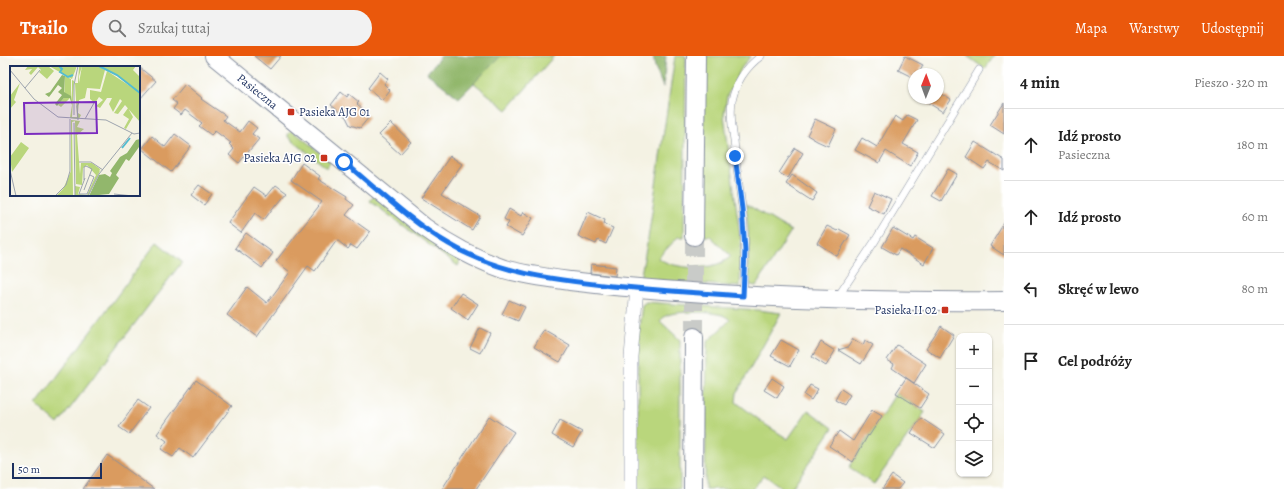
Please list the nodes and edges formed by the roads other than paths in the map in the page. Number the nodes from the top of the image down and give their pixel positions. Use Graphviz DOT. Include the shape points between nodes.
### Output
graph roads {
  1 [pos="214,56"];
  2 [pos="696,56"];
  3 [pos="761,56"];
  4 [pos="978,70"];
  5 [pos="694,236"];
  6 [pos="637,288"];
  7 [pos="743,296"];
  8 [pos="836,300"];
  9 [pos="1004,301"];
  10 [pos="694,337"];
  11 [pos="631,489"];
  12 [pos="693,489"];
  1 -- 6 [label="street, Pasieczna" via="402,211 450,245 488,263 514,271 555,279"];
  2 -- 5 [label="street"];
  3 -- 7 [label="lane" via="750,64 743,74 732,108 745,250"];
  4 -- 8 [label="lane" via="875,241"];
  6 -- 7 [label="street, Pasieczna"];
  6 -- 11 [label="street" via="631,357"];
  7 -- 8 [label="street, Pasieczna"];
  8 -- 9 [label="street, Pasieczna"];
  10 -- 12 [label="street"];
}
